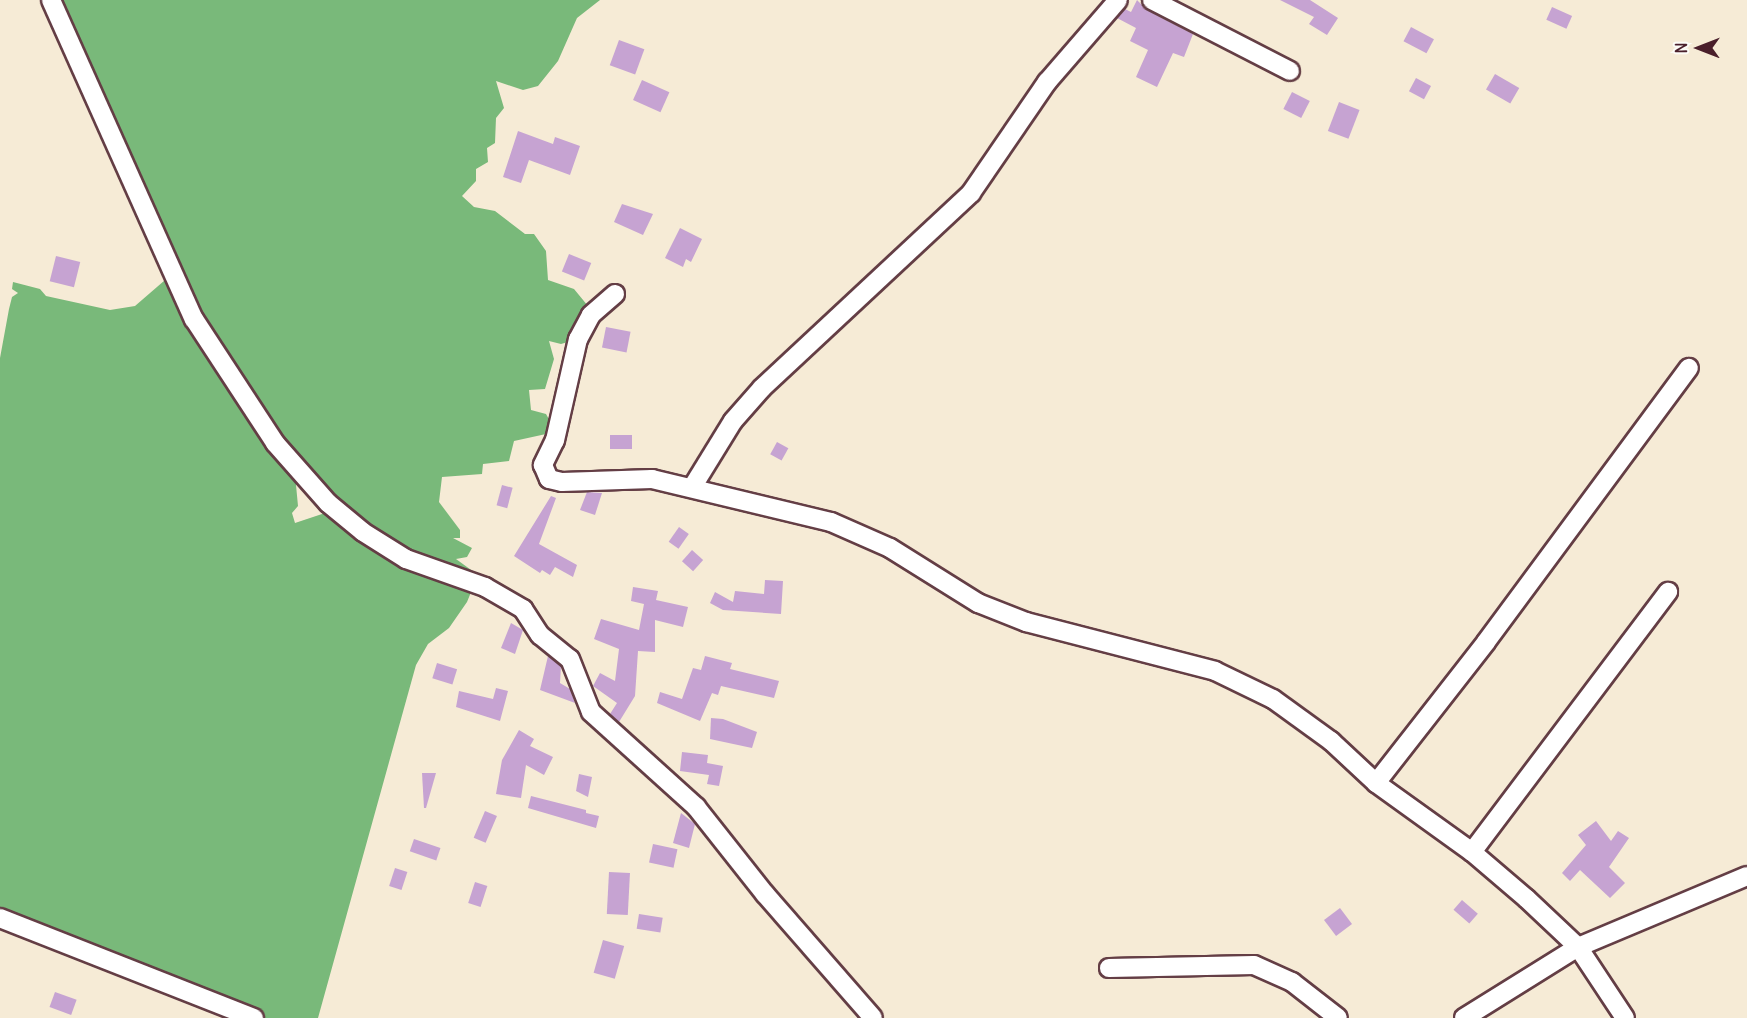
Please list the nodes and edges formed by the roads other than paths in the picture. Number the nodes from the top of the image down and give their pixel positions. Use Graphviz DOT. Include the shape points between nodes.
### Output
graph roads {
  1 [pos="51,0"];
  2 [pos="1118,0"];
  3 [pos="1152,0"];
  4 [pos="1290,71"];
  5 [pos="615,294"];
  6 [pos="1689,368"];
  7 [pos="693,486"];
  8 [pos="1668,592"];
  9 [pos="1376,783"];
  10 [pos="1472,852"];
  11 [pos="1747,876"];
  12 [pos="0,918"];
  13 [pos="1578,947"];
  14 [pos="1109,968"];
  15 [pos="254,1018"];
  16 [pos="873,1018"];
  17 [pos="1338,1018"];
  18 [pos="1464,1018"];
  19 [pos="1625,1018"];
  1 -- 16 [label="street" via="194,319 275,442 328,503 363,532 406,559 485,587 523,609 540,635 570,659 591,712 696,807 765,894"];
  2 -- 7 [label="street" via="1047,82 971,193 762,388 733,421"];
  3 -- 4 [label="street"];
  5 -- 7 [label="street" via="591,315 578,339 544,473 562,482 652,478"];
  6 -- 9 [label="street"];
  7 -- 9 [label="street" via="831,522 890,548 978,603 1026,622 1215,672 1273,699 1331,741"];
  8 -- 10 [label="street"];
  9 -- 10 [label="street"];
  10 -- 13 [label="street"];
  11 -- 13 [label="street"];
  12 -- 15 [label="street"];
  13 -- 18 [label="street"];
  13 -- 19 [label="street"];
  14 -- 17 [label="street" via="1254,965 1292,982"];
}
